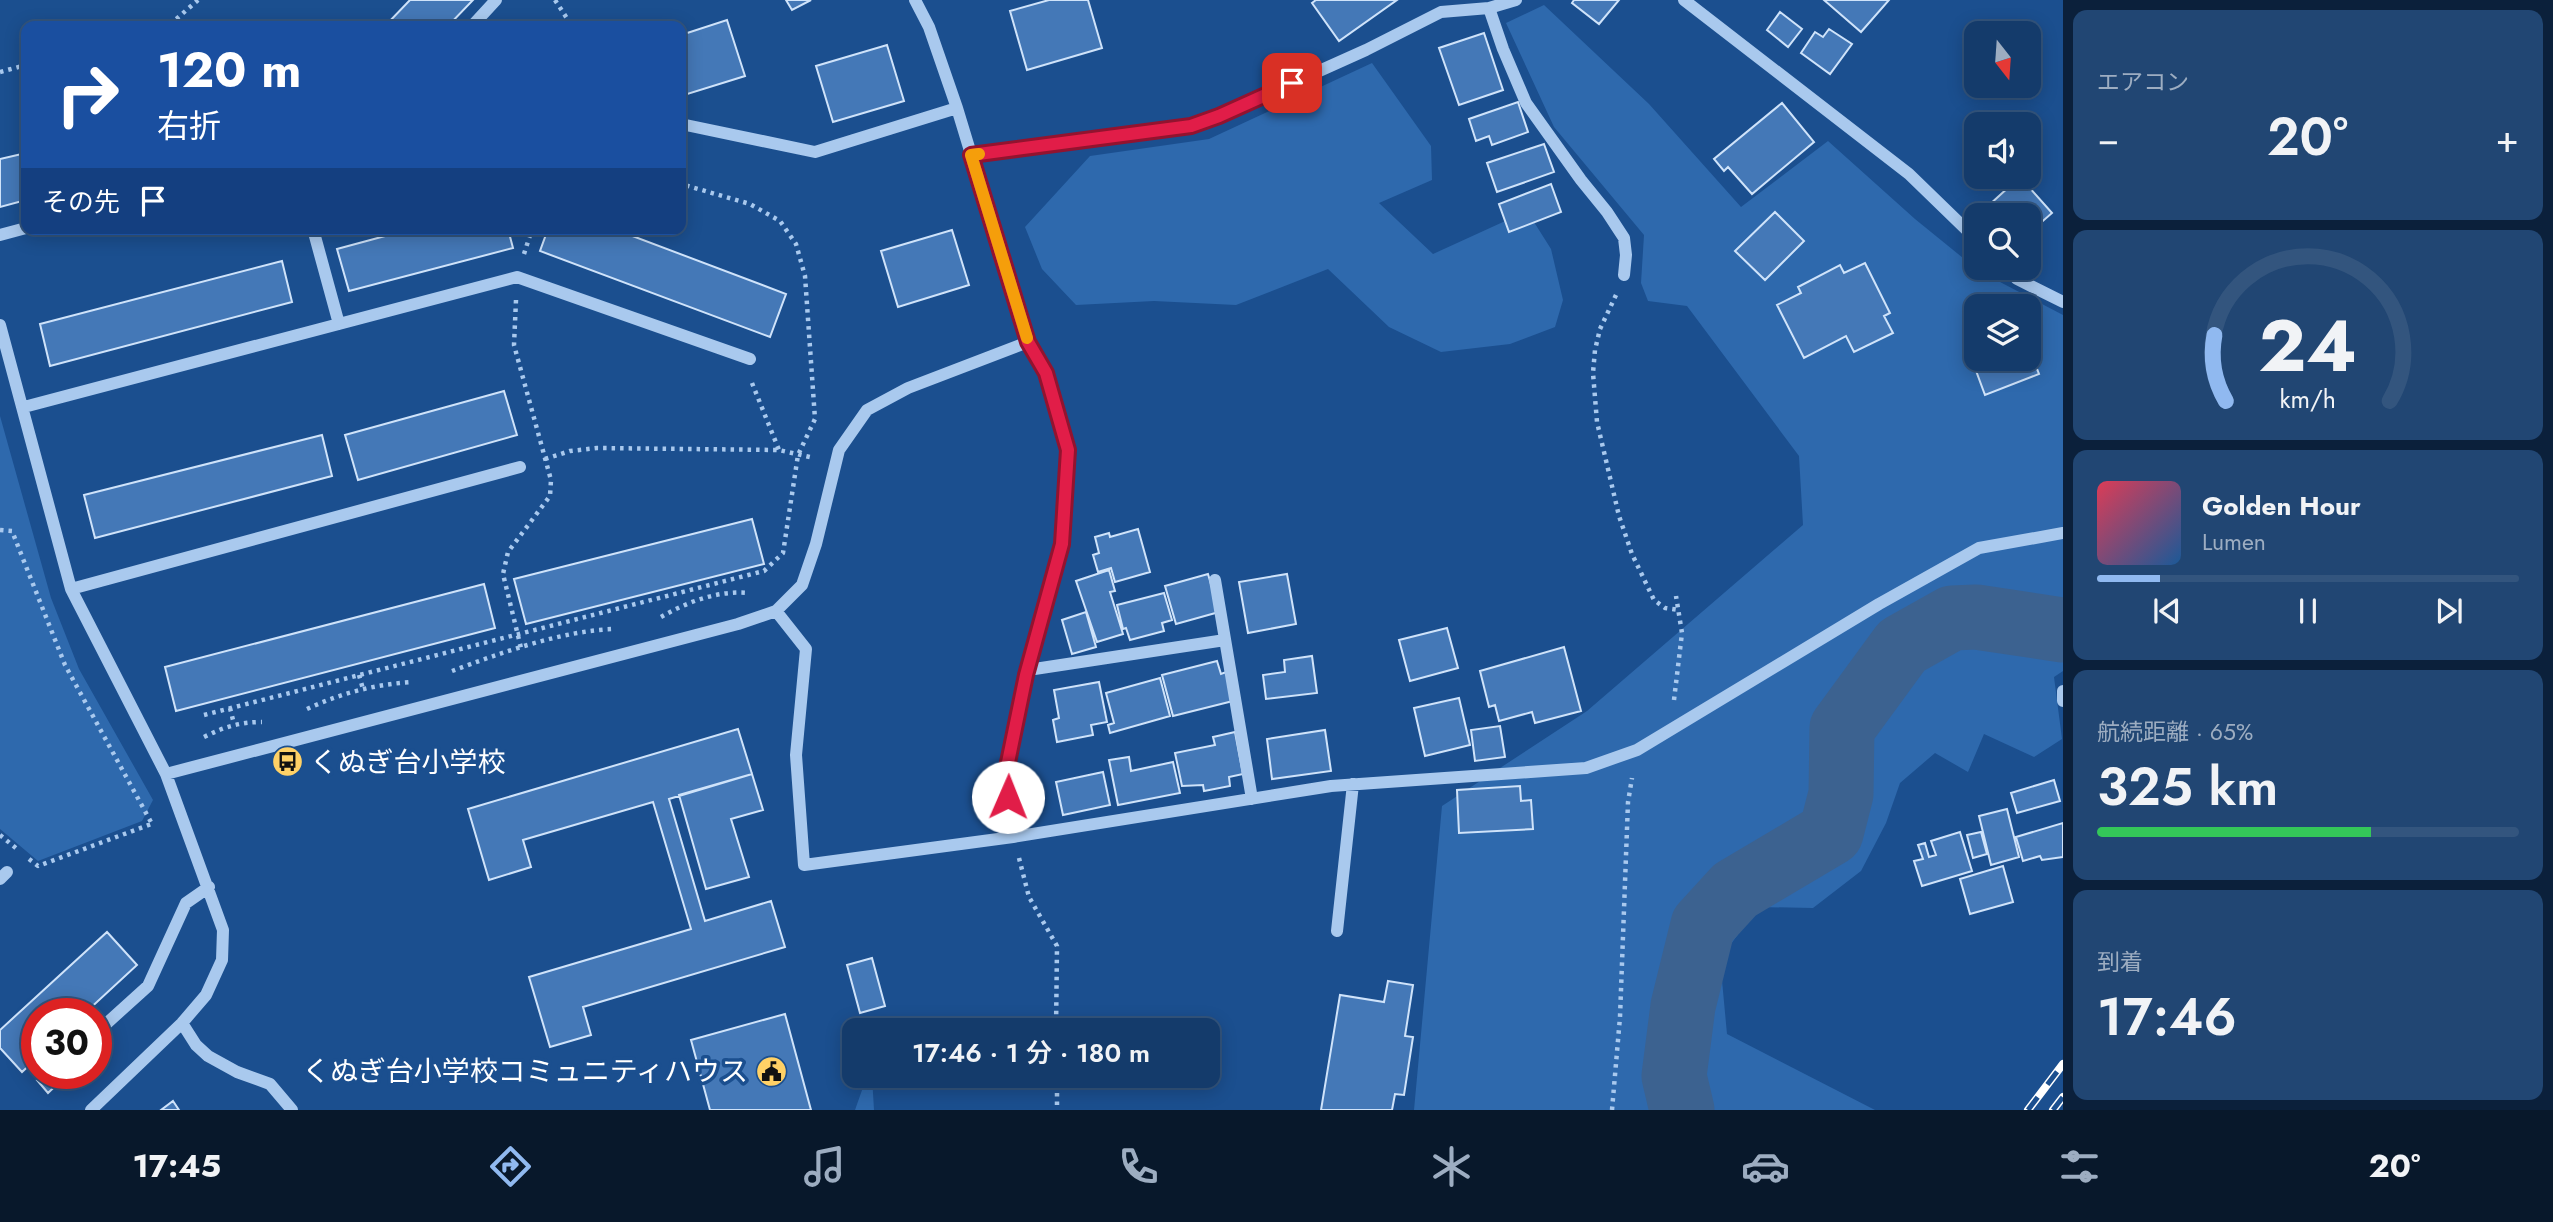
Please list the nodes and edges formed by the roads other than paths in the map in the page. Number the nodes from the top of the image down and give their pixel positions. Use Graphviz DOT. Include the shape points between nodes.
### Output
graph roads {
  1 [pos="496,0"];
  2 [pos="915,0"];
  3 [pos="1516,0"];
  4 [pos="1684,0"];
  5 [pos="1489,8"];
  6 [pos="477,21"];
  7 [pos="957,108"];
  8 [pos="686,125"];
  9 [pos="971,155"];
  10 [pos="1964,227"];
  11 [pos="21,229"];
  12 [pos="0,235"];
  13 [pos="315,235"];
  14 [pos="1624,275"];
  15 [pos="2019,280"];
  16 [pos="2063,302"];
  17 [pos="339,324"];
  18 [pos="0,325"];
  19 [pos="1028,342"];
  20 [pos="745,357"];
  21 [pos="24,407"];
  22 [pos="520,467"];
  23 [pos="2063,533"];
  24 [pos="1215,580"];
  25 [pos="71,589"];
  26 [pos="776,611"];
  27 [pos="1225,640"];
  28 [pos="1028,670"];
  29 [pos="2063,691"];
  30 [pos="2063,701"];
  31 [pos="166,774"];
  32 [pos="1353,785"];
  33 [pos="1252,799"];
  34 [pos="1013,837"];
  35 [pos="209,887"];
  36 [pos="1337,931"];
  37 [pos="112,1019"];
  38 [pos="182,1023"];
  39 [pos="91,1110"];
  40 [pos="292,1110"];
  1 -- 6 [label="street"];
  2 -- 7 [label="street"];
  3 -- 5 [label="street"];
  4 -- 10 [label="street" via="1909,174"];
  5 -- 9 [label="street" via="1441,12 1353,56 1191,126"];
  5 -- 14 [label="street" via="1526,103 1624,238"];
  7 -- 8 [label="street" via="815,152"];
  7 -- 9 [label="street"];
  9 -- 19 [label="street"];
  11 -- 12 [label="street"];
  13 -- 17 [label="street"];
  15 -- 16 [label="street"];
  17 -- 20 [label="street" via="517,277"];
  17 -- 21 [label="street"];
  18 -- 21 [label="street"];
  19 -- 26 [label="street" via="908,388 867,410 839,450 802,585"];
  19 -- 28 [label="street" via="1046,373 1068,450 1062,544"];
  21 -- 25 [label="street"];
  22 -- 25 [label="street"];
  23 -- 32 [label="street" via="1979,548 1637,750 1586,768"];
  24 -- 27 [label="street"];
  25 -- 31 [label="street"];
  26 -- 31 [label="street"];
  26 -- 34 [label="street" via="806,649 796,755 804,865"];
  27 -- 28 [label="street"];
  27 -- 33 [label="street"];
  28 -- 34 [label="street" via="1005,777"];
  29 -- 30 [label="street"];
  31 -- 35 [label="street"];
  32 -- 33 [label="street"];
  32 -- 36 [label="street"];
  33 -- 34 [label="street"];
  35 -- 37 [label="street" via="186,903 148,986"];
  35 -- 38 [label="street" via="223,930 222,960 206,995"];
  38 -- 39 [label="street"];
  38 -- 40 [label="street" via="208,1056 270,1084"];
}
